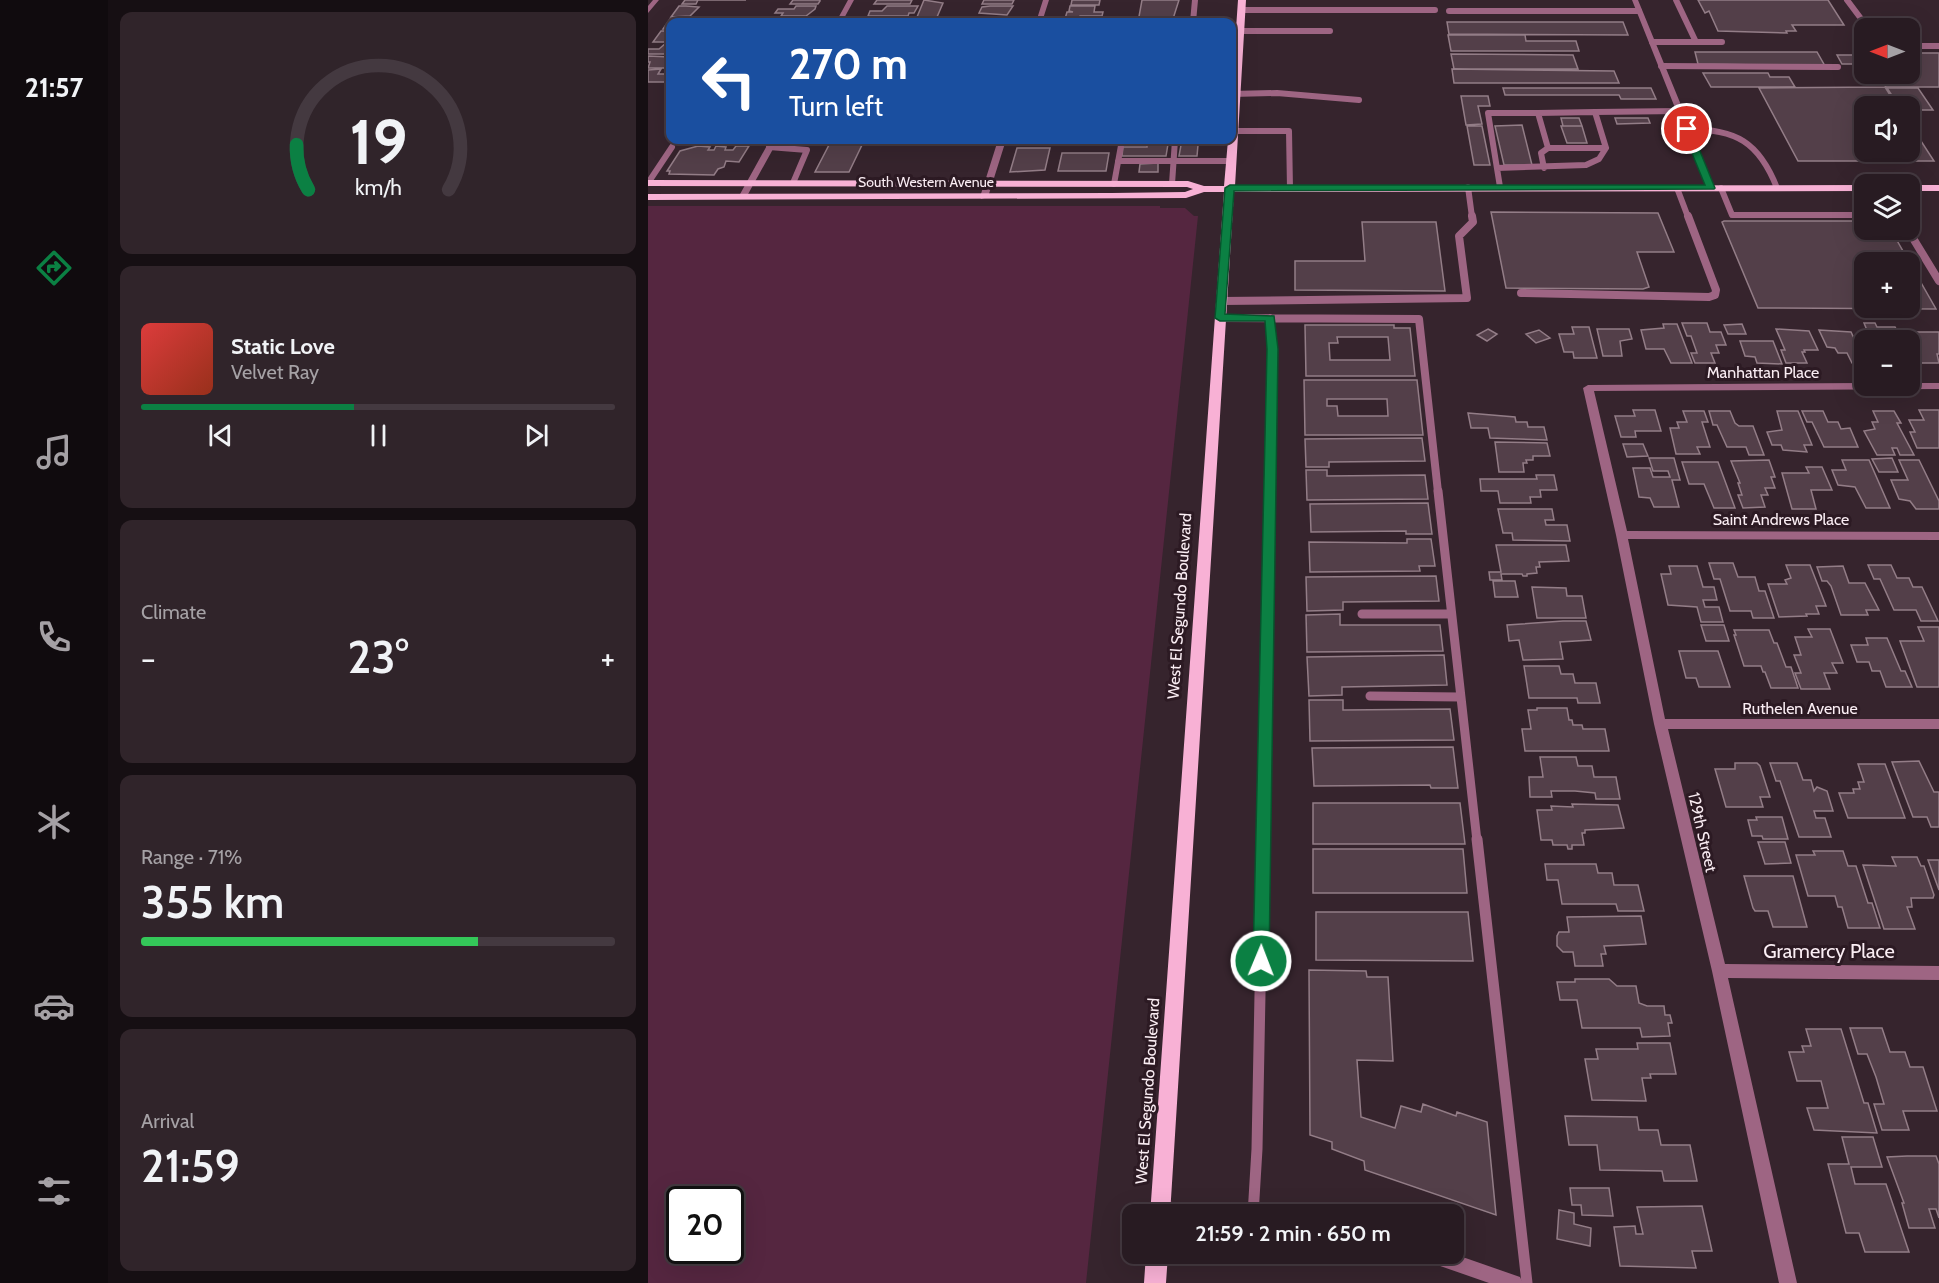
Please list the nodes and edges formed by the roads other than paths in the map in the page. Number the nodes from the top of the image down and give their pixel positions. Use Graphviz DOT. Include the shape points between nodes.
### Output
graph roads {
  1 [pos="656,0"];
  2 [pos="851,0"];
  3 [pos="1046,0"];
  4 [pos="1195,0"];
  5 [pos="1635,0"];
  6 [pos="1676,0"];
  7 [pos="1847,0"];
  8 [pos="1241,5"];
  9 [pos="648,10"];
  10 [pos="1436,10"];
  11 [pos="1449,11"];
  12 [pos="1639,11"];
  13 [pos="841,18"];
  14 [pos="1040,18"];
  15 [pos="1193,18"];
  16 [pos="1860,18"];
  17 [pos="1240,31"];
  18 [pos="1330,31"];
  19 [pos="1652,42"];
  20 [pos="1696,42"];
  21 [pos="1722,42"];
  22 [pos="1920,46"];
  23 [pos="1939,46"];
  24 [pos="1236,54"];
  25 [pos="1662,66"];
  26 [pos="1838,67"];
  27 [pos="1236,94"];
  28 [pos="1359,100"];
  29 [pos="1680,111"];
  30 [pos="1595,112"];
  31 [pos="1538,113"];
  32 [pos="1687,129"];
  33 [pos="1236,137"];
  34 [pos="770,144"];
  35 [pos="776,144"];
  36 [pos="1001,144"];
  37 [pos="1121,144"];
  38 [pos="1175,144"];
  39 [pos="1233,144"];
  40 [pos="672,147"];
  41 [pos="1548,148"];
  42 [pos="1606,148"];
  43 [pos="1118,161"];
  44 [pos="1232,161"];
  45 [pos="1173,162"];
  46 [pos="1497,168"];
  47 [pos="1544,168"];
  48 [pos="648,183"];
  49 [pos="750,183"];
  50 [pos="793,183"];
  51 [pos="988,183"];
  52 [pos="1114,184"];
  53 [pos="1172,184"];
  54 [pos="1468,187"];
  55 [pos="1500,187"];
  56 [pos="1230,188"];
  57 [pos="1677,188"];
  58 [pos="1716,188"];
  59 [pos="1778,188"];
  60 [pos="1854,188"];
  61 [pos="1920,188"];
  62 [pos="1939,188"];
  63 [pos="1203,189"];
  64 [pos="1290,189"];
  65 [pos="648,196"];
  66 [pos="743,196"];
  67 [pos="984,197"];
  68 [pos="1854,215"];
  69 [pos="1915,240"];
  70 [pos="1938,276"];
  71 [pos="1521,293"];
  72 [pos="1222,301"];
  73 [pos="1220,318"];
  74 [pos="1270,318"];
  75 [pos="1939,386"];
  76 [pos="1588,388"];
  77 [pos="1622,535"];
  78 [pos="1939,536"];
  79 [pos="1362,614"];
  80 [pos="1451,614"];
  81 [pos="1370,696"];
  82 [pos="1461,697"];
  83 [pos="1660,724"];
  84 [pos="1939,724"];
  85 [pos="1719,971"];
  86 [pos="1939,973"];
  87 [pos="1161,1204"];
  88 [pos="1253,1204"];
  89 [pos="1156,1264"];
  90 [pos="1458,1264"];
  91 [pos="1155,1283"];
  92 [pos="1514,1283"];
  93 [pos="1527,1283"];
  94 [pos="1788,1283"];
  1 -- 9 [label="street"];
  2 -- 13 [label="street"];
  3 -- 14 [label="street"];
  4 -- 15 [label="lane"];
  5 -- 12 [label="street"];
  6 -- 20 [label="lane"];
  7 -- 16 [label="lane"];
  8 -- 10 [label="lane"];
  8 -- 17 [label="main road, West El Segundo Boulevard"];
  11 -- 12 [label="lane"];
  12 -- 19 [label="street"];
  17 -- 18 [label="lane"];
  17 -- 24 [label="main road, West El Segundo Boulevard"];
  19 -- 20 [label="lane"];
  19 -- 25 [label="street"];
  20 -- 21 [label="lane"];
  22 -- 23 [label="lane"];
  25 -- 26 [label="lane"];
  25 -- 29 [label="street"];
  27 -- 28 [label="lane"];
  29 -- 30 [label="lane"];
  29 -- 32 [label="street"];
  30 -- 31 [label="lane"];
  30 -- 42 [label="lane"];
  31 -- 41 [label="lane"];
  31 -- 46 [label="lane" via="1488,113"];
  32 -- 58 [label="street"];
  32 -- 59 [label="lane" via="1713,128 1740,137 1763,158"];
  33 -- 64 [label="lane" via="1289,131"];
  34 -- 49 [label="street"];
  35 -- 50 [label="lane" via="807,150"];
  36 -- 51 [label="street"];
  37 -- 43 [label="lane"];
  38 -- 45 [label="lane"];
  39 -- 44 [label="main road, West El Segundo Boulevard"];
  40 -- 48 [label="lane"];
  41 -- 42 [label="lane"];
  41 -- 47 [label="lane" via="1541,153"];
  42 -- 47 [label="lane" via="1599,159 1586,165"];
  43 -- 45 [label="lane"];
  43 -- 52 [label="lane"];
  44 -- 45 [label="lane"];
  44 -- 56 [label="main road, West El Segundo Boulevard"];
  45 -- 53 [label="lane"];
  46 -- 47 [label="lane"];
  46 -- 55 [label="lane"];
  48 -- 49 [label="main road, South Western Avenue"];
  49 -- 50 [label="main road, South Western Avenue"];
  49 -- 66 [label="street"];
  50 -- 51 [label="main road, South Western Avenue"];
  51 -- 52 [label="main road, South Western Avenue"];
  51 -- 67 [label="street"];
  52 -- 53 [label="main road, South Western Avenue"];
  53 -- 63 [label="main road, South Western Avenue"];
  54 -- 55 [label="main road, South Western Avenue"];
  54 -- 64 [label="main road, South Western Avenue"];
  54 -- 72 [label="lane" via="1473,222 1459,236 1467,298"];
  55 -- 57 [label="main road, South Western Avenue"];
  56 -- 63 [label="main road, South Western Avenue"];
  56 -- 64 [label="main road, South Western Avenue"];
  56 -- 72 [label="main road, West El Segundo Boulevard"];
  57 -- 58 [label="main road, South Western Avenue"];
  57 -- 71 [label="lane" via="1715,295"];
  58 -- 59 [label="main road, South Western Avenue"];
  58 -- 68 [label="lane" via="1732,215"];
  59 -- 60 [label="main road, South Western Avenue"];
  61 -- 62 [label="main road"];
  63 -- 67 [label="main road, South Western Avenue" via="1186,195"];
  65 -- 66 [label="main road, South Western Avenue"];
  66 -- 67 [label="main road, South Western Avenue"];
  69 -- 70 [label="lane"];
  72 -- 73 [label="main road, West El Segundo Boulevard"];
  73 -- 74 [label="lane"];
  73 -- 87 [label="main road, West El Segundo Boulevard"];
  74 -- 80 [label="lane" via="1419,319"];
  74 -- 88 [label="lane" via="1258,1137"];
  75 -- 76 [label="street, Manhattan Place"];
  76 -- 77 [label="street, 129th Street"];
  77 -- 78 [label="street, Saint Andrews Place"];
  77 -- 83 [label="street, 129th Street"];
  79 -- 80 [label="lane"];
  80 -- 82 [label="lane"];
  81 -- 82 [label="lane"];
  82 -- 93 [label="lane"];
  83 -- 84 [label="street, Ruthelen Avenue"];
  83 -- 85 [label="street, 129th Street"];
  85 -- 86 [label="street, Gramercy Place"];
  85 -- 94 [label="street, 129th Street"];
  89 -- 91 [label="main road"];
  90 -- 92 [label="street"];
}
